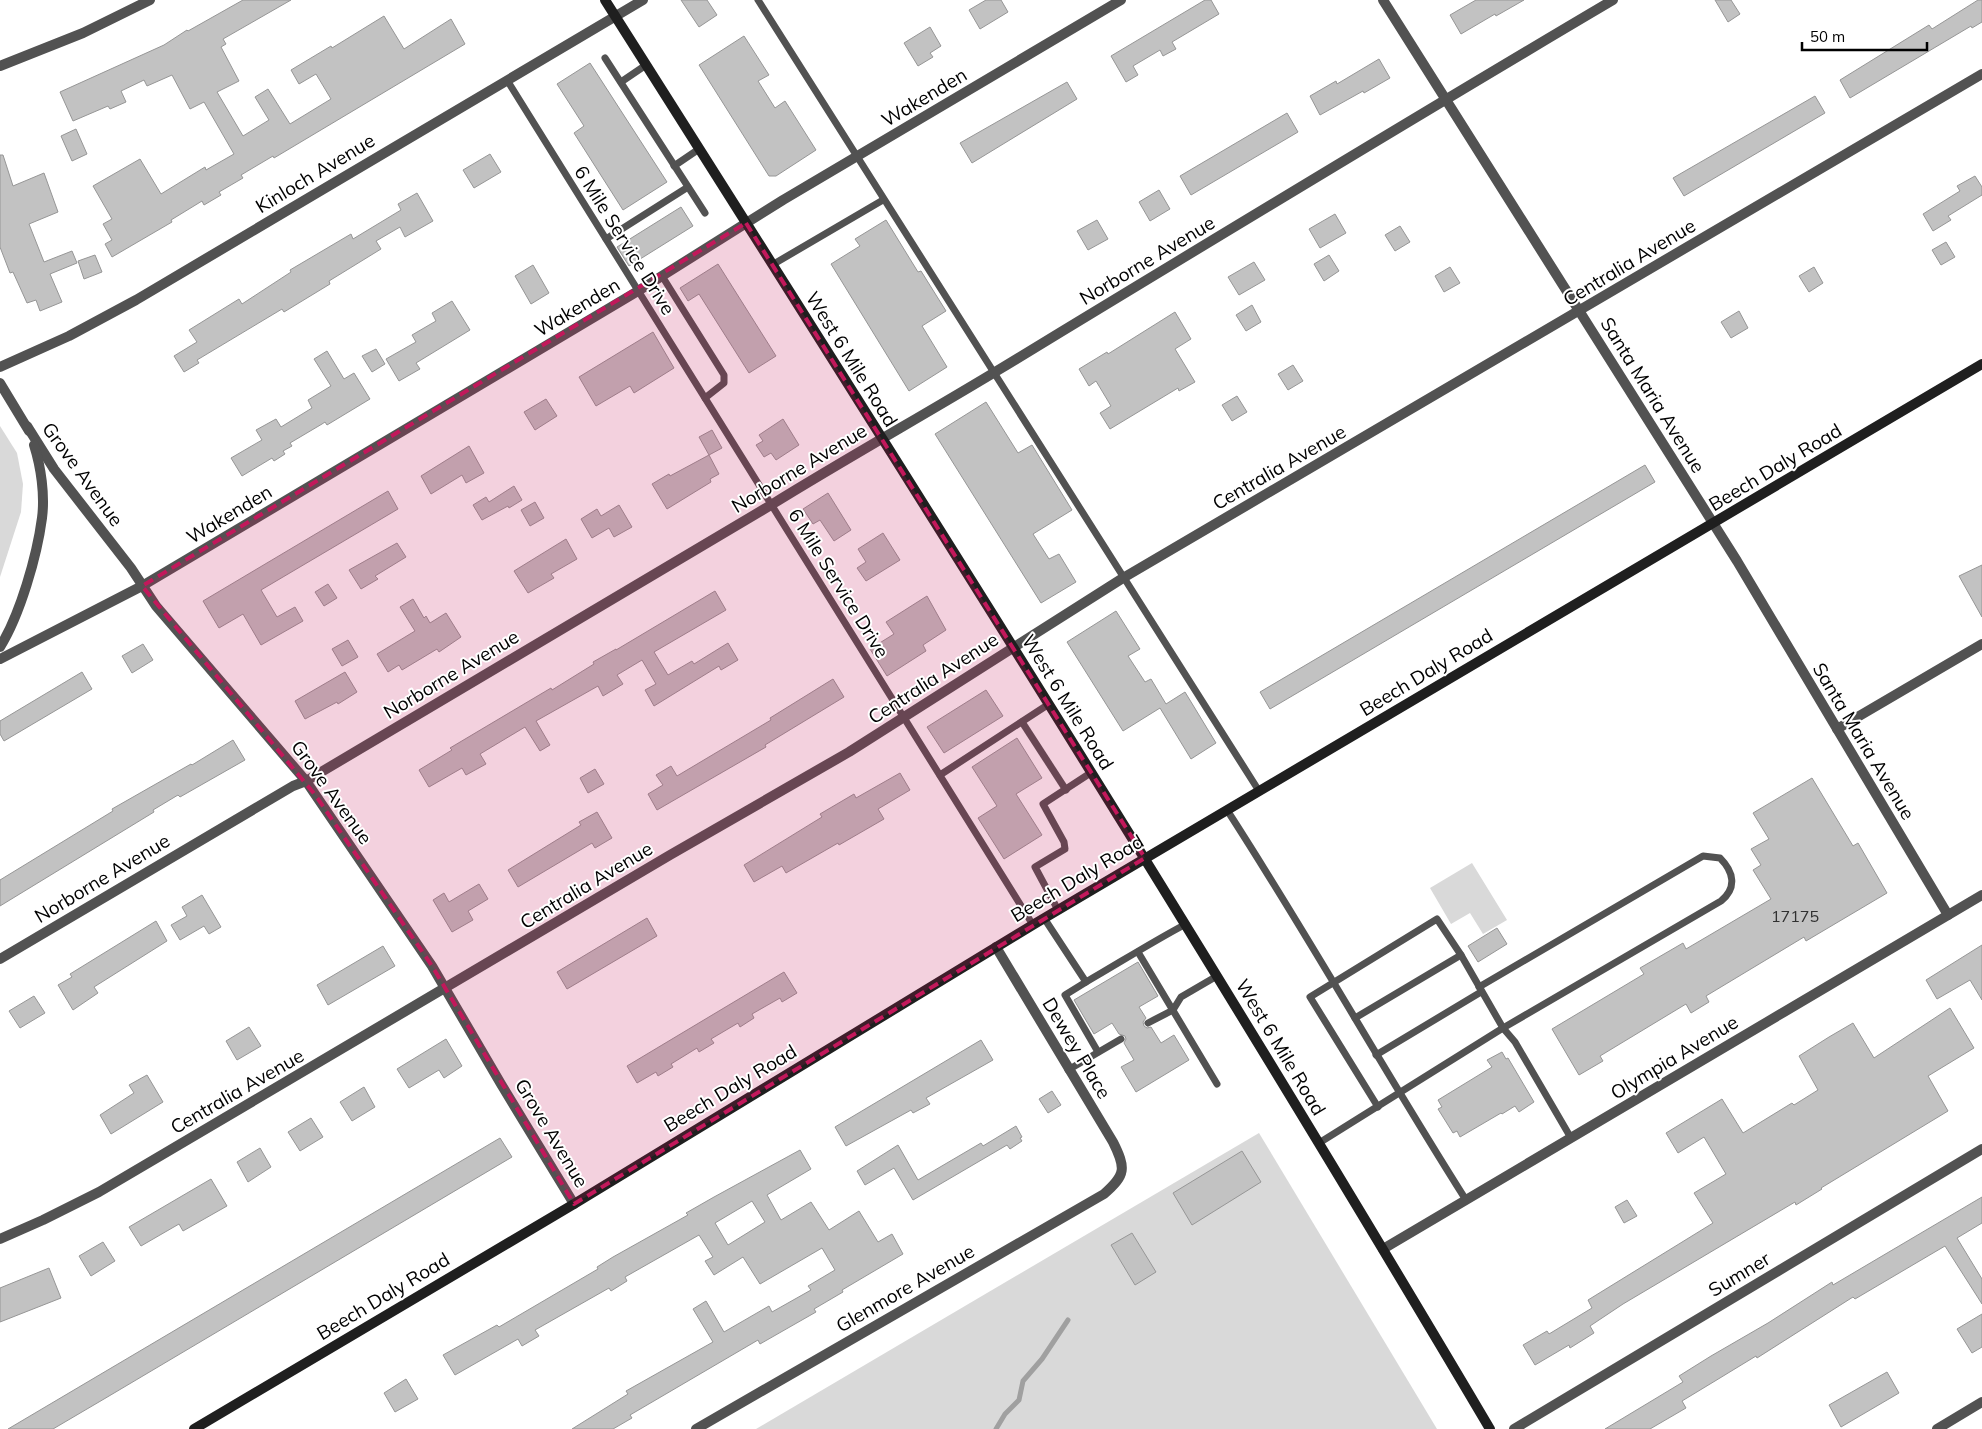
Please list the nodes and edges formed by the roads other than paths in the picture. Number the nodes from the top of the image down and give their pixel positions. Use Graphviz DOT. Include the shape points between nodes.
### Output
graph roads {
  1 [pos="150,0"];
  2 [pos="605,0"];
  3 [pos="643,0"];
  4 [pos="758,0"];
  5 [pos="1122,0"];
  6 [pos="1383,0"];
  7 [pos="1613,0"];
  8 [pos="615,16"];
  9 [pos="605,58"];
  10 [pos="646,65"];
  11 [pos="0,66"];
  12 [pos="1982,74"];
  13 [pos="507,80"];
  14 [pos="620,82"];
  15 [pos="1446,99"];
  16 [pos="699,149"];
  17 [pos="858,157"];
  18 [pos="674,166"];
  19 [pos="688,187"];
  20 [pos="883,200"];
  21 [pos="705,213"];
  22 [pos="746,223"];
  23 [pos="606,239"];
  24 [pos="772,265"];
  25 [pos="662,276"];
  26 [pos="638,291"];
  27 [pos="1580,311"];
  28 [pos="1982,364"];
  29 [pos="0,367"];
  30 [pos="994,373"];
  31 [pos="0,383"];
  32 [pos="705,398"];
  33 [pos="27,426"];
  34 [pos="882,439"];
  35 [pos="771,505"];
  36 [pos="1713,523"];
  37 [pos="1123,578"];
  38 [pos="142,586"];
  39 [pos="1982,644"];
  40 [pos="0,647"];
  41 [pos="1013,647"];
  42 [pos="0,659"];
  43 [pos="1048,704"];
  44 [pos="904,717"];
  45 [pos="1022,722"];
  46 [pos="1837,729"];
  47 [pos="1092,772"];
  48 [pos="940,775"];
  49 [pos="306,781"];
  50 [pos="1066,790"];
  51 [pos="1259,791"];
  52 [pos="1227,810"];
  53 [pos="1146,858"];
  54 [pos="1982,895"];
  55 [pos="1058,910"];
  56 [pos="1948,915"];
  57 [pos="1044,918"];
  58 [pos="1186,924"];
  59 [pos="1033,925"];
  60 [pos="996,947"];
  61 [pos="1138,952"];
  62 [pos="1461,955"];
  63 [pos="0,959"];
  64 [pos="1218,976"];
  65 [pos="1086,982"];
  66 [pos="1333,982"];
  67 [pos="445,989"];
  68 [pos="1480,990"];
  69 [pos="1172,1010"];
  70 [pos="1355,1018"];
  71 [pos="1148,1023"];
  72 [pos="1503,1028"];
  73 [pos="1121,1039"];
  74 [pos="1098,1052"];
  75 [pos="1376,1054"];
  76 [pos="1068,1070"];
  77 [pos="1217,1084"];
  78 [pos="1400,1093"];
  79 [pos="1378,1107"];
  80 [pos="1571,1138"];
  81 [pos="1319,1144"];
  82 [pos="1982,1149"];
  83 [pos="1123,1169"];
  84 [pos="1466,1200"];
  85 [pos="574,1204"];
  86 [pos="0,1239"];
  87 [pos="1383,1248"];
  88 [pos="1982,1402"];
  89 [pos="194,1429"];
  90 [pos="696,1429"];
  91 [pos="1490,1429"];
  92 [pos="1514,1429"];
  93 [pos="1937,1429"];
  1 -- 11 [label="street" via="83,33"];
  2 -- 8 [label="main road, West 6 Mile Road"];
  3 -- 8 [label="street, Kinloch Avenue"];
  4 -- 17 [label="lane"];
  5 -- 17 [label="street, Wakenden"];
  6 -- 15 [label="street, Santa Maria Avenue"];
  7 -- 15 [label="street, Norborne Avenue"];
  8 -- 10 [label="main road, West 6 Mile Road"];
  8 -- 13 [label="street, Kinloch Avenue"];
  9 -- 14 [label="lane"];
  10 -- 14 [label="lane"];
  10 -- 16 [label="main road, West 6 Mile Road"];
  12 -- 27 [label="street, Centralia Avenue"];
  13 -- 23 [label="lane, 6 Mile Service Drive"];
  13 -- 29 [label="street, Kinloch Avenue" via="136,300 69,336"];
  14 -- 18 [label="lane"];
  15 -- 27 [label="street, Santa Maria Avenue"];
  15 -- 30 [label="street, Norborne Avenue"];
  16 -- 18 [label="lane"];
  16 -- 22 [label="main road, West 6 Mile Road"];
  17 -- 20 [label="lane"];
  17 -- 22 [label="street, Wakenden"];
  18 -- 19 [label="lane"];
  19 -- 21 [label="lane"];
  19 -- 23 [label="lane"];
  20 -- 24 [label="lane"];
  20 -- 30 [label="lane"];
  22 -- 24 [label="main road, West 6 Mile Road"];
  22 -- 25 [label="street, Wakenden"];
  23 -- 26 [label="lane, 6 Mile Service Drive"];
  24 -- 34 [label="main road, West 6 Mile Road"];
  25 -- 26 [label="street, Wakenden"];
  25 -- 32 [label="lane" via="724,375 724,384"];
  26 -- 32 [label="lane, 6 Mile Service Drive"];
  26 -- 38 [label="street, Wakenden"];
  27 -- 36 [label="street, Santa Maria Avenue"];
  27 -- 37 [label="street, Centralia Avenue"];
  28 -- 36 [label="main road, Beech Daly Road"];
  30 -- 34 [label="street, Norborne Avenue"];
  30 -- 37 [label="lane"];
  31 -- 33 [label="street"];
  32 -- 35 [label="lane, 6 Mile Service Drive"];
  33 -- 38 [label="street, Grove Avenue" via="54,469"];
  33 -- 40 [label="street" via="40,470 42,517 16,616"];
  34 -- 35 [label="street, Norborne Avenue"];
  34 -- 41 [label="main road, West 6 Mile Road"];
  35 -- 44 [label="lane, 6 Mile Service Drive"];
  35 -- 49 [label="street, Norborne Avenue"];
  36 -- 46 [label="street, Santa Maria Avenue"];
  36 -- 51 [label="main road, Beech Daly Road"];
  37 -- 41 [label="street, Centralia Avenue"];
  37 -- 51 [label="lane"];
  38 -- 42 [label="street, Wakenden"];
  38 -- 49 [label="street, Grove Avenue"];
  39 -- 46 [label="street"];
  41 -- 43 [label="main road, West 6 Mile Road"];
  41 -- 44 [label="street, Centralia Avenue"];
  43 -- 45 [label="lane"];
  43 -- 47 [label="main road, West 6 Mile Road"];
  44 -- 48 [label="lane, 6 Mile Service Drive"];
  44 -- 67 [label="street, Centralia Avenue"];
  45 -- 48 [label="lane"];
  45 -- 50 [label="lane"];
  46 -- 56 [label="street, Santa Maria Avenue"];
  47 -- 50 [label="lane"];
  47 -- 53 [label="main road, West 6 Mile Road"];
  48 -- 59 [label="lane, 6 Mile Service Drive"];
  49 -- 63 [label="street, Norborne Avenue"];
  49 -- 67 [label="street, Grove Avenue"];
  50 -- 55 [label="lane" via="1043,804 1065,849 1035,867"];
  51 -- 52 [label="main road, Beech Daly Road"];
  52 -- 53 [label="main road, Beech Daly Road"];
  52 -- 66 [label="lane"];
  53 -- 55 [label="main road, Beech Daly Road"];
  53 -- 58 [label="main road, West 6 Mile Road"];
  54 -- 56 [label="street, Olympia Avenue"];
  55 -- 57 [label="main road, Beech Daly Road"];
  56 -- 80 [label="street, Olympia Avenue"];
  57 -- 59 [label="main road, Beech Daly Road"];
  57 -- 65 [label="lane"];
  58 -- 61 [label="lane"];
  58 -- 64 [label="main road, West 6 Mile Road"];
  59 -- 60 [label="main road, Beech Daly Road"];
  60 -- 76 [label="street, Dewey Place"];
  60 -- 85 [label="main road, Beech Daly Road"];
  61 -- 65 [label="lane"];
  61 -- 69 [label="lane"];
  62 -- 66 [label="lane" via="1437,919"];
  62 -- 68 [label="lane"];
  62 -- 70 [label="lane"];
  64 -- 69 [label="lane" via="1181,997"];
  64 -- 81 [label="main road, West 6 Mile Road"];
  65 -- 74 [label="lane" via="1064,995"];
  66 -- 70 [label="lane"];
  66 -- 79 [label="lane" via="1310,997"];
  67 -- 85 [label="street, Grove Avenue"];
  67 -- 86 [label="street, Centralia Avenue" via="99,1192"];
  68 -- 72 [label="lane"];
  68 -- 72 [label="lane" via="1703,856 1720,858 1731,872 1731,889 1721,901"];
  68 -- 75 [label="lane"];
  69 -- 71 [label="lane"];
  69 -- 77 [label="lane"];
  70 -- 75 [label="lane"];
  72 -- 78 [label="lane"];
  72 -- 80 [label="lane" via="1515,1042"];
  73 -- 74 [label="lane"];
  74 -- 76 [label="lane"];
  75 -- 78 [label="lane"];
  76 -- 83 [label="street, Dewey Place" via="1113,1142"];
  78 -- 79 [label="lane"];
  78 -- 84 [label="lane"];
  79 -- 81 [label="lane"];
  80 -- 84 [label="street, Olympia Avenue"];
  81 -- 87 [label="main road, West 6 Mile Road"];
  82 -- 92 [label="street, Sumner"];
  83 -- 90 [label="street, Glenmore Avenue" via="1118,1182 1104,1194"];
  84 -- 87 [label="street, Olympia Avenue"];
  85 -- 89 [label="main road, Beech Daly Road"];
  87 -- 91 [label="main road, West 6 Mile Road"];
  88 -- 93 [label="street"];
}
